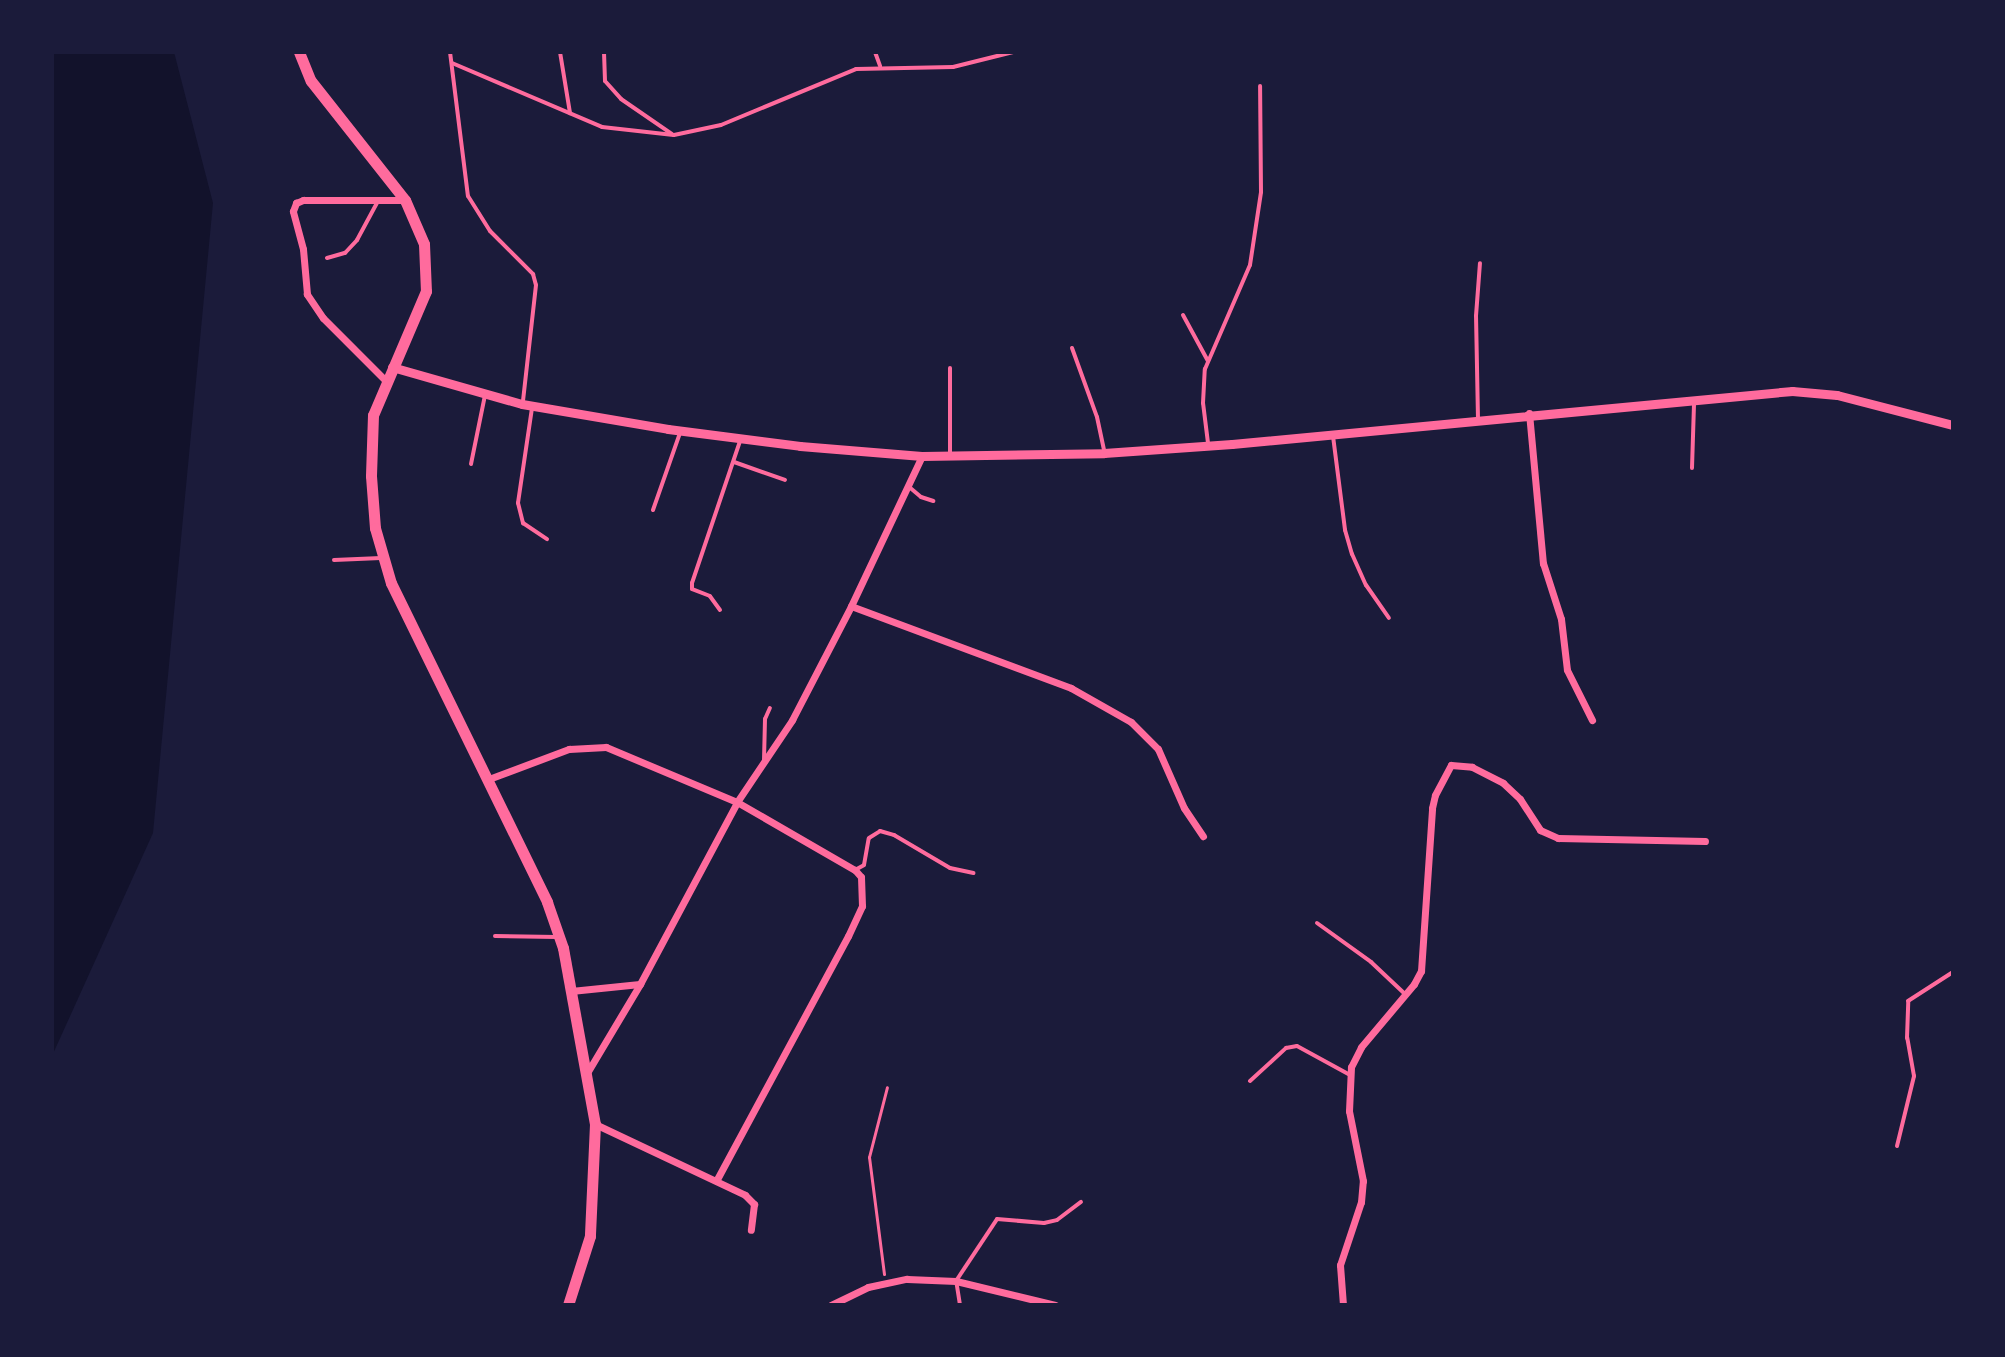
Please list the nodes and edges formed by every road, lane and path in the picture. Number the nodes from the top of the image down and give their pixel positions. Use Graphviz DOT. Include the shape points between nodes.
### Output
graph roads {
  1 [pos="299,52"];
  2 [pos="450,52"];
  3 [pos="560,52"];
  4 [pos="604,52"];
  5 [pos="875,52"];
  6 [pos="1013,52"];
  7 [pos="452,63"];
  8 [pos="880,66"];
  9 [pos="1260,86"];
  10 [pos="570,113"];
  11 [pos="674,135"];
  12 [pos="405,200"];
  13 [pos="378,201"];
  14 [pos="327,258"];
  15 [pos="1480,263"];
  16 [pos="1183,315"];
  17 [pos="1072,348"];
  18 [pos="1208,361"];
  19 [pos="392,367"];
  20 [pos="950,368"];
  21 [pos="386,381"];
  22 [pos="485,395"];
  23 [pos="1694,400"];
  24 [pos="528,405"];
  25 [pos="1529,413"];
  26 [pos="1478,419"];
  27 [pos="1953,425"];
  28 [pos="680,431"];
  29 [pos="1333,435"];
  30 [pos="740,439"];
  31 [pos="1208,445"];
  32 [pos="1104,453"];
  33 [pos="950,455"];
  34 [pos="922,456"];
  35 [pos="734,462"];
  36 [pos="471,464"];
  37 [pos="1692,468"];
  38 [pos="785,480"];
  39 [pos="908,486"];
  40 [pos="933,501"];
  41 [pos="653,510"];
  42 [pos="547,539"];
  43 [pos="381,558"];
  44 [pos="334,560"];
  45 [pos="851,606"];
  46 [pos="720,610"];
  47 [pos="1389,618"];
  48 [pos="770,708"];
  49 [pos="1592,720"];
  50 [pos="764,763"];
  51 [pos="486,780"];
  52 [pos="737,802"];
  53 [pos="1203,836"];
  54 [pos="1705,841"];
  55 [pos="855,870"];
  56 [pos="973,873"];
  57 [pos="1317,923"];
  58 [pos="495,936"];
  59 [pos="559,937"];
  60 [pos="1953,972"];
  61 [pos="640,984"];
  62 [pos="571,991"];
  63 [pos="1406,994"];
  64 [pos="587,1073"];
  65 [pos="1350,1075"];
  66 [pos="1250,1081"];
  67 [pos="887,1087"];
  68 [pos="595,1124"];
  69 [pos="1897,1146"];
  70 [pos="716,1181"];
  71 [pos="1081,1202"];
  72 [pos="751,1230"];
  73 [pos="956,1281"];
  74 [pos="885,1282"];
  75 [pos="568,1305"];
  76 [pos="831,1305"];
  77 [pos="960,1305"];
  78 [pos="1055,1305"];
  79 [pos="1343,1305"];
  1 -- 12 [label="main road" via="311,81"];
  2 -- 7 [label="lane"];
  3 -- 10 [label="lane"];
  4 -- 11 [label="lane" via="605,81 621,99"];
  5 -- 8 [label="lane"];
  6 -- 8 [label="lane" via="953,67"];
  7 -- 10 [label="lane"];
  7 -- 24 [label="lane" via="468,196 490,231 533,274 536,285"];
  8 -- 11 [label="lane" via="856,69 721,125"];
  9 -- 18 [label="lane" via="1261,192 1250,265"];
  10 -- 11 [label="lane" via="602,127"];
  12 -- 13 [label="street"];
  12 -- 19 [label="main road" via="424,244 426,291"];
  13 -- 14 [label="lane" via="357,240 345,253"];
  13 -- 21 [label="street" via="303,200 293,211 307,294 323,318"];
  15 -- 26 [label="lane"];
  16 -- 18 [label="lane"];
  17 -- 32 [label="lane"];
  18 -- 31 [label="lane" via="1203,403"];
  19 -- 21 [label="main road"];
  19 -- 22 [label="street"];
  20 -- 33 [label="lane"];
  21 -- 43 [label="main road" via="371,431"];
  22 -- 24 [label="street"];
  22 -- 36 [label="lane"];
  23 -- 25 [label="street"];
  23 -- 27 [label="street" via="1792,391 1837,395"];
  23 -- 37 [label="lane"];
  24 -- 28 [label="street"];
  24 -- 42 [label="lane" via="518,503 523,523"];
  25 -- 26 [label="street"];
  25 -- 49 [label="street" via="1540,550 1561,619 1567,670"];
  26 -- 29 [label="street"];
  28 -- 30 [label="street"];
  28 -- 41 [label="lane"];
  29 -- 31 [label="street"];
  29 -- 47 [label="lane" via="1352,554"];
  30 -- 34 [label="street"];
  30 -- 35 [label="lane"];
  31 -- 32 [label="street"];
  32 -- 33 [label="street"];
  33 -- 34 [label="street"];
  34 -- 39 [label="street"];
  35 -- 38 [label="lane"];
  35 -- 46 [label="lane" via="692,583 692,589 710,596"];
  39 -- 40 [label="lane"];
  39 -- 45 [label="street"];
  43 -- 44 [label="lane"];
  43 -- 51 [label="main road"];
  45 -- 50 [label="street"];
  45 -- 53 [label="street" via="1071,688 1131,722 1158,749 1184,808"];
  48 -- 50 [label="lane"];
  50 -- 52 [label="street"];
  51 -- 52 [label="street" via="569,749 606,747"];
  51 -- 59 [label="main road"];
  52 -- 55 [label="street"];
  52 -- 61 [label="street"];
  54 -- 63 [label="street" via="1558,838 1540,830 1503,783 1472,767 1451,765 1432,808 1424,956"];
  55 -- 56 [label="lane" via="864,865 869,838 880,831 950,868"];
  55 -- 70 [label="street" via="861,877 862,906"];
  57 -- 63 [label="lane"];
  58 -- 59 [label="lane"];
  59 -- 62 [label="main road"];
  60 -- 69 [label="lane" via="1908,1001 1914,1076"];
  61 -- 62 [label="street"];
  61 -- 64 [label="street"];
  62 -- 64 [label="main road"];
  63 -- 65 [label="street" via="1361,1047"];
  64 -- 68 [label="main road"];
  65 -- 66 [label="lane" via="1297,1046 1286,1048"];
  65 -- 79 [label="street" via="1349,1111 1363,1181 1340,1265"];
  67 -- 74 [label="path" via="869,1157"];
  68 -- 70 [label="street"];
  68 -- 75 [label="main road" via="590,1236"];
  70 -- 72 [label="street" via="754,1204"];
  71 -- 73 [label="lane" via="1057,1220 997,1219"];
  73 -- 74 [label="street"];
  73 -- 77 [label="lane"];
  73 -- 78 [label="street"];
  74 -- 76 [label="street"];
}
